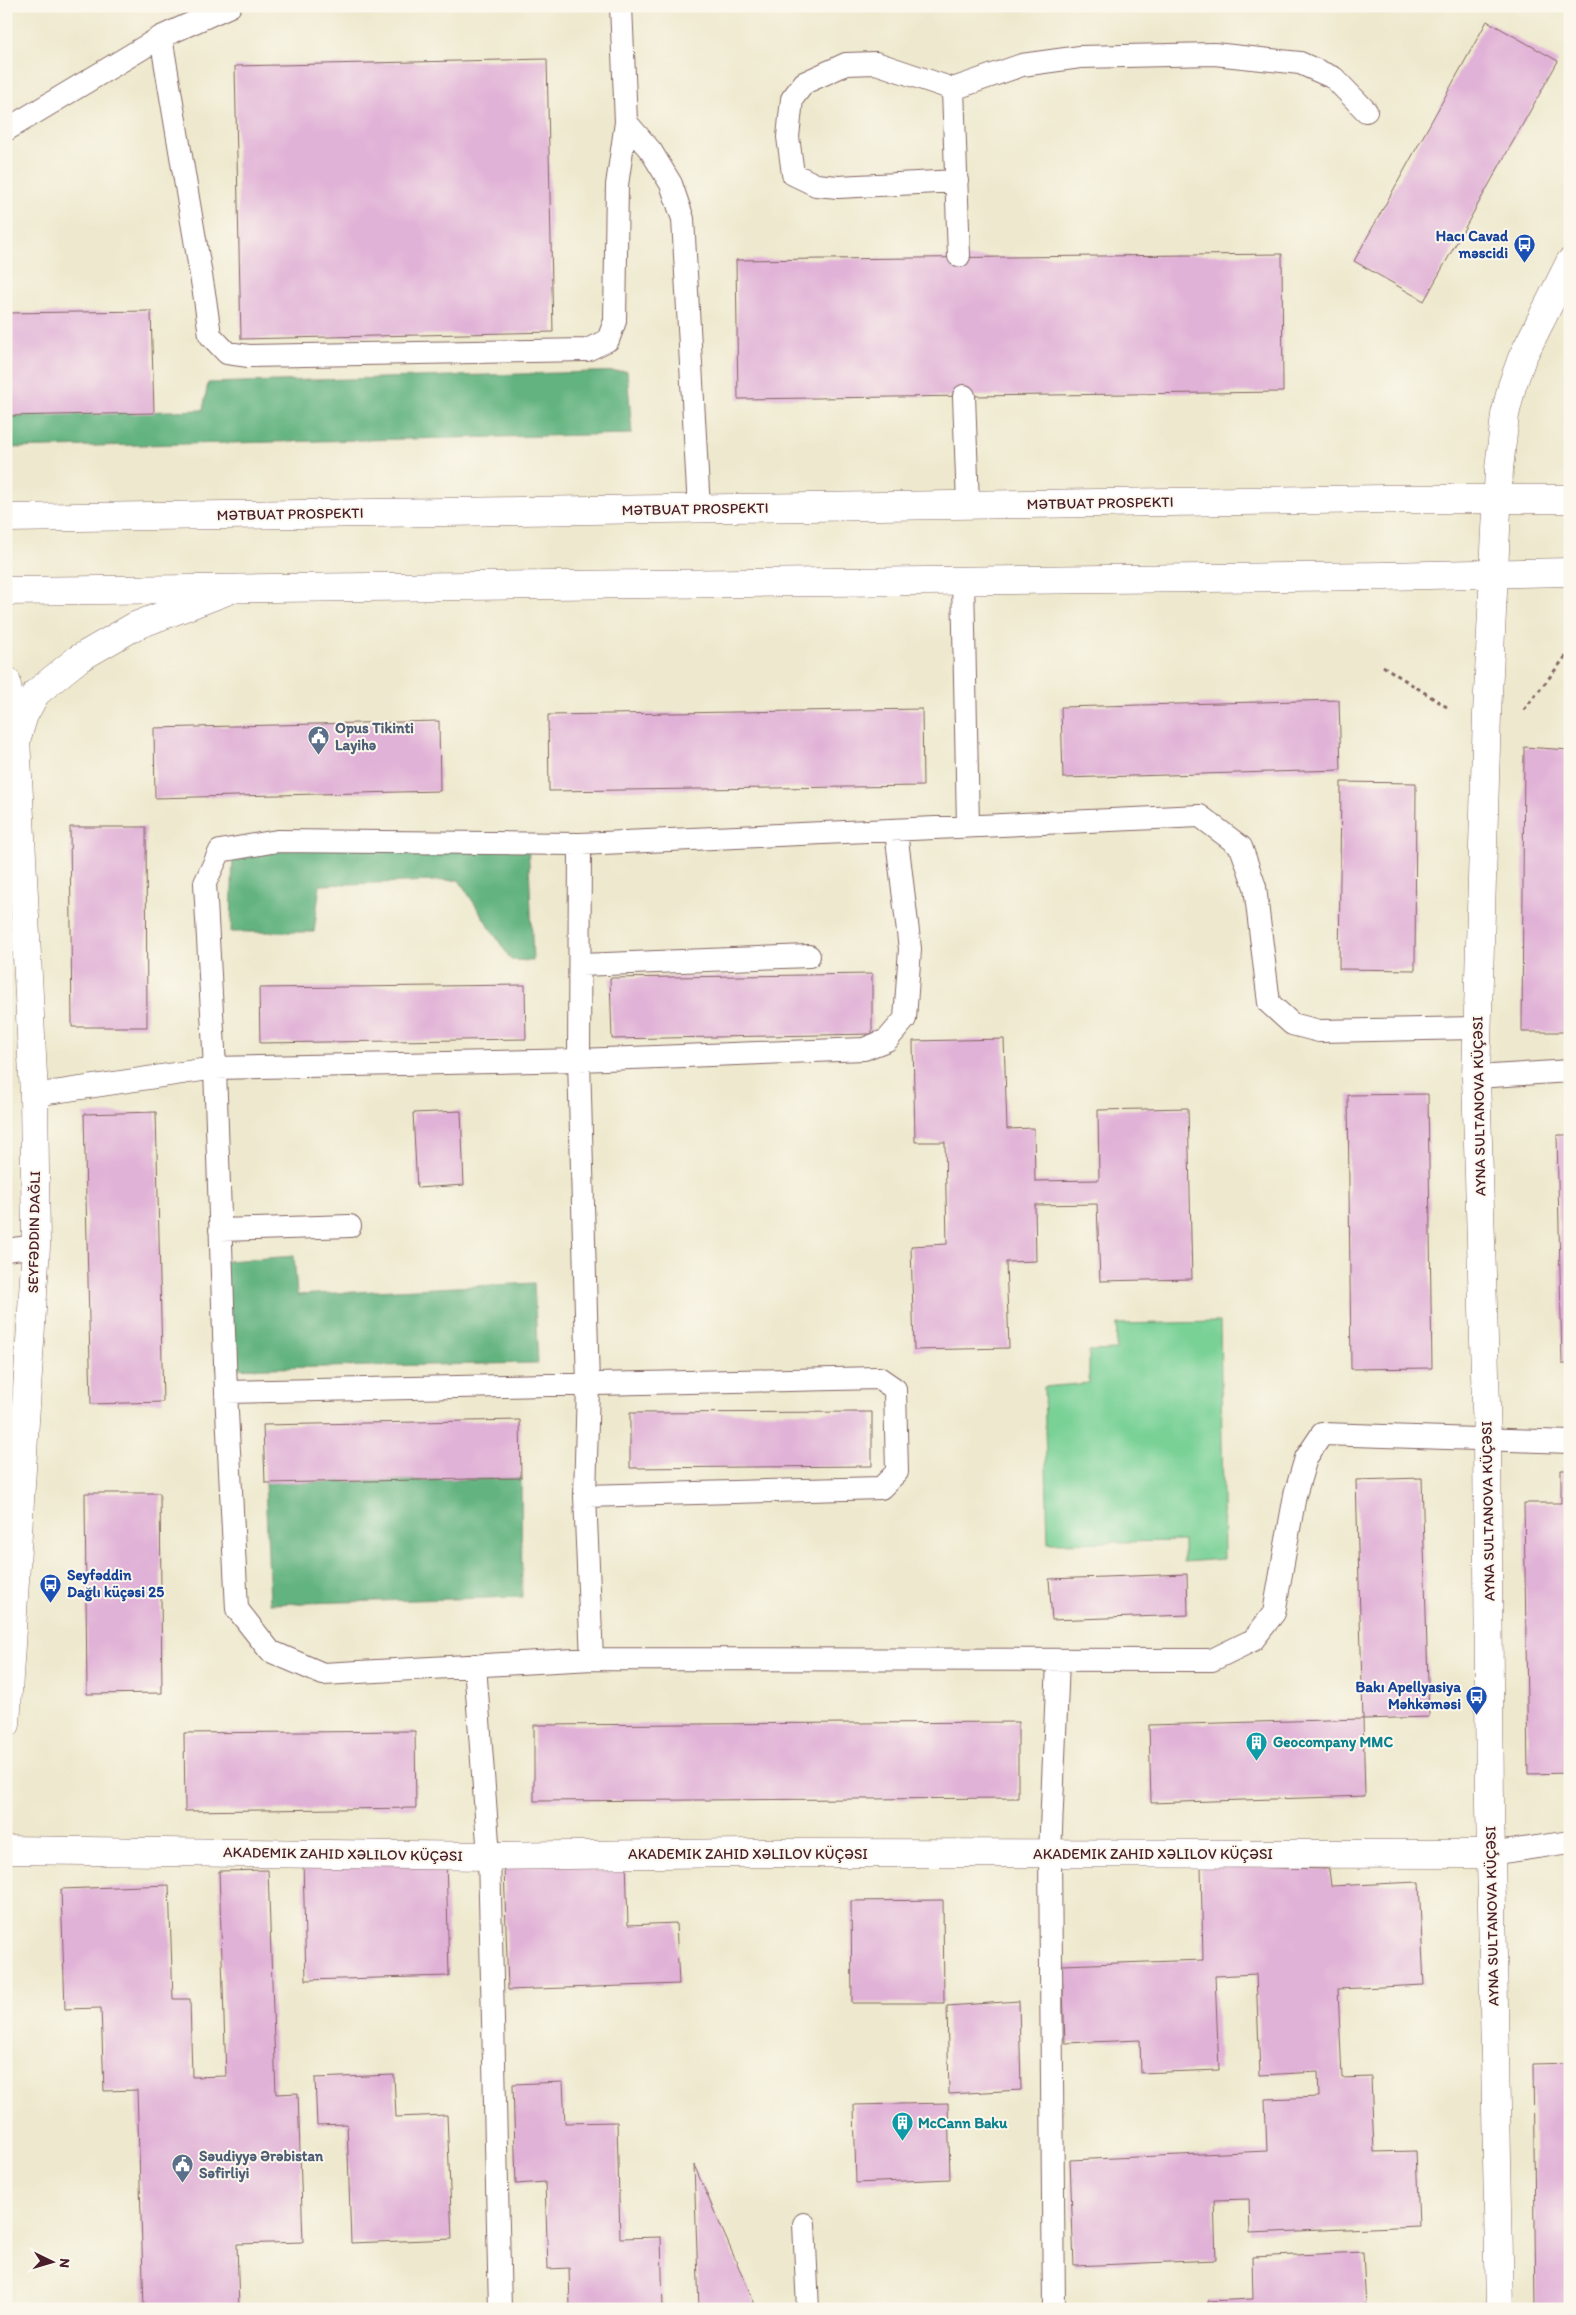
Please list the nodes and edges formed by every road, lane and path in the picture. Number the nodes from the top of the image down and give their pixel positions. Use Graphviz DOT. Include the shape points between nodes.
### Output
graph roads {
  1 [pos="230,6"];
  2 [pos="621,6"];
  3 [pos="161,37"];
  4 [pos="953,89"];
  5 [pos="1366,111"];
  6 [pos="626,122"];
  7 [pos="6,130"];
  8 [pos="957,181"];
  9 [pos="959,256"];
  10 [pos="1570,262"];
  11 [pos="964,396"];
  12 [pos="1498,499"];
  13 [pos="1570,499"];
  14 [pos="968,505"];
  15 [pos="699,508"];
  16 [pos="6,518"];
  17 [pos="1570,572"];
  18 [pos="1494,574"];
  19 [pos="963,580"];
  20 [pos="237,587"];
  21 [pos="6,591"];
  22 [pos="1570,651"];
  23 [pos="1383,666"];
  24 [pos="6,680"];
  25 [pos="1455,712"];
  26 [pos="1520,715"];
  27 [pos="16,738"];
  28 [pos="968,826"];
  29 [pos="896,831"];
  30 [pos="580,844"];
  31 [pos="809,956"];
  32 [pos="581,965"];
  33 [pos="1476,1028"];
  34 [pos="579,1060"];
  35 [pos="215,1068"];
  36 [pos="1570,1072"];
  37 [pos="1476,1077"];
  38 [pos="34,1095"];
  39 [pos="350,1226"];
  40 [pos="220,1230"];
  41 [pos="36,1246"];
  42 [pos="6,1250"];
  43 [pos="588,1385"];
  44 [pos="226,1392"];
  45 [pos="1487,1439"];
  46 [pos="1570,1442"];
  47 [pos="585,1496"];
  48 [pos="592,1659"];
  49 [pos="1058,1661"];
  50 [pos="475,1666"];
  51 [pos="6,1724"];
  52 [pos="1570,1842"];
  53 [pos="6,1850"];
  54 [pos="1050,1854"];
  55 [pos="1490,1854"];
  56 [pos="489,1856"];
  57 [pos="804,2224"];
  58 [pos="500,2309"];
  59 [pos="808,2309"];
  60 [pos="1054,2309"];
  61 [pos="1500,2309"];
  1 -- 3 [label="lane"];
  2 -- 6 [label="lane"];
  3 -- 6 [label="lane" via="210,335 227,353 249,356 587,350 608,340 615,322 617,185"];
  3 -- 7 [label="lane"];
  4 -- 5 [label="lane" via="1022,65 1080,57 1214,54 1300,63 1334,78"];
  4 -- 8 [label="lane"];
  4 -- 8 [label="lane" via="876,63 846,64 804,83 792,99 788,137 793,174 816,185 838,187"];
  6 -- 15 [label="lane" via="651,151 671,184 683,219"];
  8 -- 9 [label="lane"];
  10 -- 12 [label="main road, AYNA SULTANOVA KÜÇƏSI" via="1522,358 1512,386 1501,444"];
  11 -- 14 [label="lane"];
  12 -- 13 [label="main road, MƏTBUAT PROSPEKTI"];
  12 -- 14 [label="main road, MƏTBUAT PROSPEKTI"];
  12 -- 18 [label="main road, AYNA SULTANOVA KÜÇƏSI"];
  14 -- 15 [label="main road, MƏTBUAT PROSPEKTI"];
  15 -- 16 [label="main road, MƏTBUAT PROSPEKTI"];
  17 -- 18 [label="main road"];
  18 -- 19 [label="main road"];
  18 -- 33 [label="main road, AYNA SULTANOVA KÜÇƏSI"];
  19 -- 20 [label="main road"];
  19 -- 28 [label="lane"];
  20 -- 21 [label="main road"];
  20 -- 27 [label="main road" via="135,626 78,659 36,693"];
  22 -- 26 [label="path"];
  23 -- 25 [label="path"];
  24 -- 27 [label="main road"];
  27 -- 38 [label="main road"];
  28 -- 29 [label="lane"];
  28 -- 33 [label="lane" via="1200,816 1241,847 1255,887 1269,1003 1292,1024 1319,1031"];
  29 -- 30 [label="lane"];
  29 -- 34 [label="lane" via="910,949 905,1020 886,1040 864,1049"];
  30 -- 32 [label="lane"];
  30 -- 35 [label="lane" via="277,840 220,851 205,883"];
  31 -- 32 [label="lane"];
  32 -- 34 [label="lane"];
  33 -- 37 [label="main road, AYNA SULTANOVA KÜÇƏSI"];
  34 -- 35 [label="lane"];
  34 -- 43 [label="lane"];
  35 -- 38 [label="lane"];
  35 -- 40 [label="lane"];
  36 -- 37 [label="lane"];
  37 -- 45 [label="main road, AYNA SULTANOVA KÜÇƏSI"];
  38 -- 41 [label="main road"];
  39 -- 40 [label="lane"];
  40 -- 44 [label="lane"];
  41 -- 42 [label="lane"];
  41 -- 51 [label="main road"];
  43 -- 44 [label="lane"];
  43 -- 47 [label="lane"];
  43 -- 47 [label="lane" via="879,1378 894,1389 897,1472 881,1488"];
  44 -- 50 [label="lane" via="237,1608 270,1651 323,1674"];
  45 -- 46 [label="lane"];
  45 -- 49 [label="lane" via="1322,1434 1306,1458 1295,1494 1274,1613 1253,1640 1212,1660"];
  45 -- 55 [label="main road, AYNA SULTANOVA KÜÇƏSI"];
  47 -- 48 [label="lane"];
  48 -- 49 [label="lane"];
  48 -- 50 [label="lane"];
  49 -- 54 [label="lane"];
  50 -- 56 [label="lane"];
  52 -- 55 [label="lane"];
  53 -- 56 [label="main road, AKADEMIK ZAHID XƏLILOV KÜÇƏSI"];
  54 -- 55 [label="main road, AKADEMIK ZAHID XƏLILOV KÜÇƏSI"];
  54 -- 56 [label="main road, AKADEMIK ZAHID XƏLILOV KÜÇƏSI"];
  54 -- 60 [label="lane"];
  55 -- 61 [label="main road, AYNA SULTANOVA KÜÇƏSI"];
  56 -- 58 [label="lane"];
  57 -- 59 [label="lane"];
}
